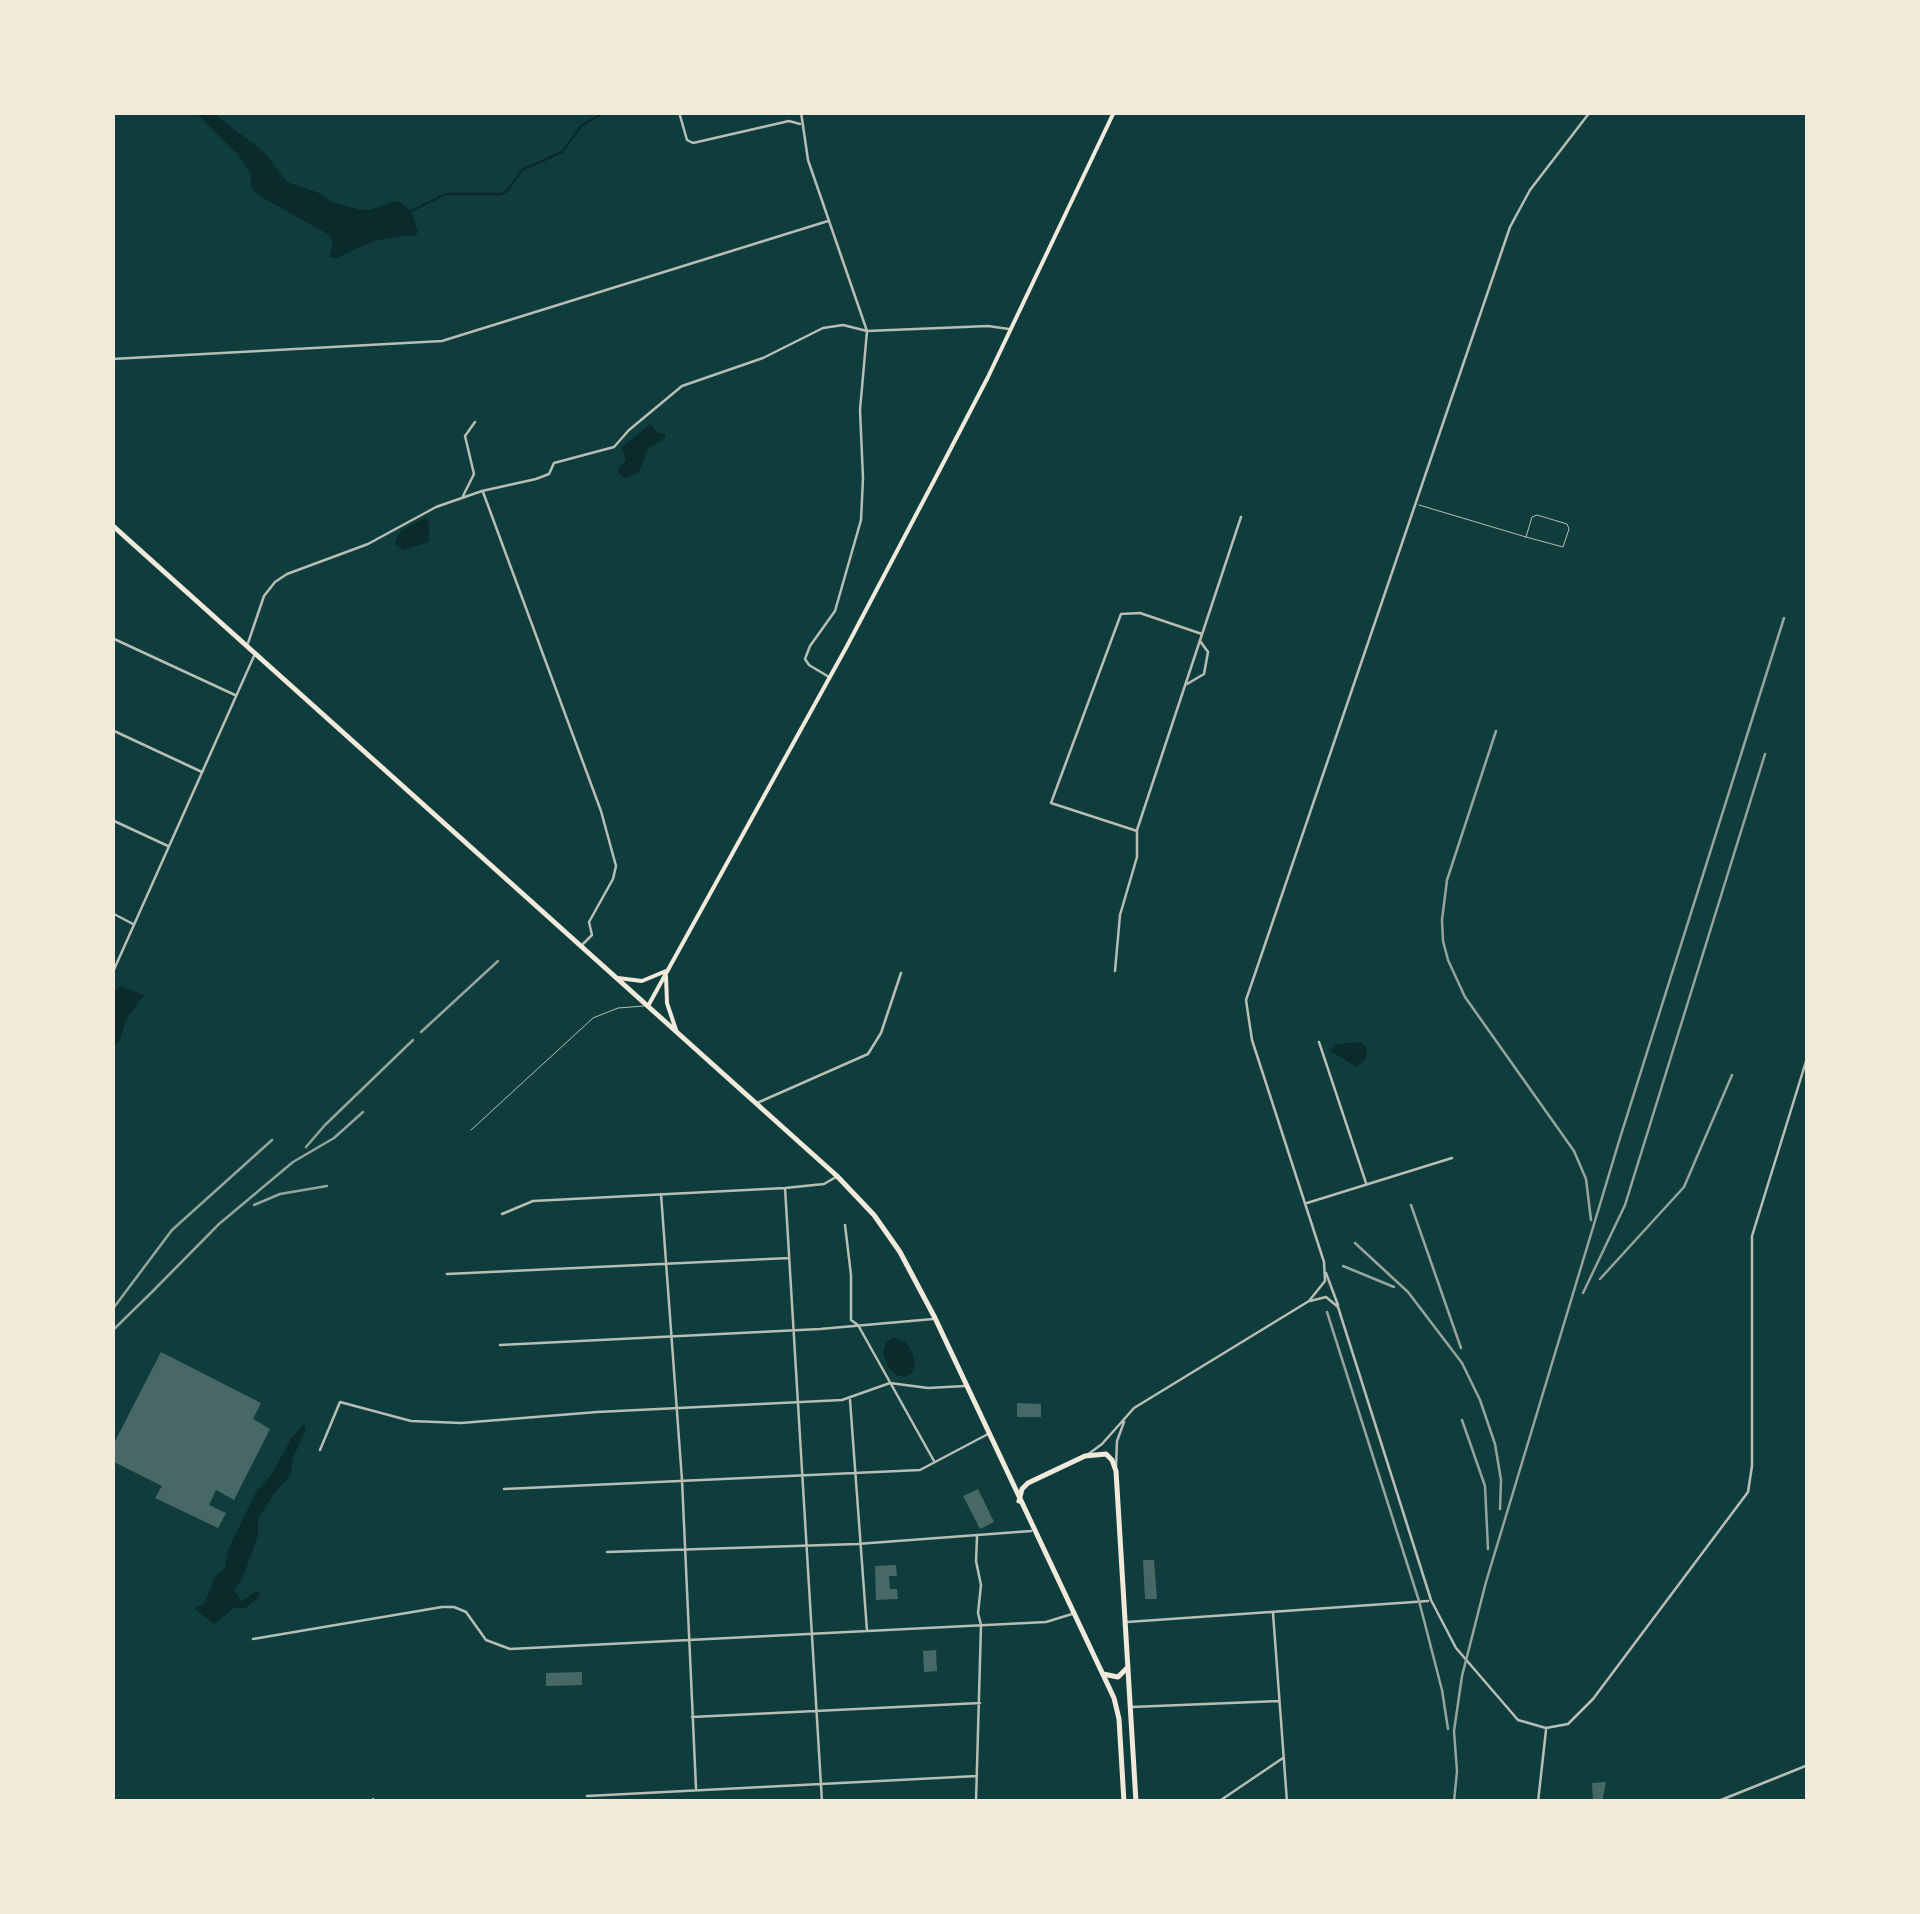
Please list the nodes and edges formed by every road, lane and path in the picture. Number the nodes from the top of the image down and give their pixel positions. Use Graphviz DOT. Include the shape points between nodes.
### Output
graph roads {
  1 [pos="680,112"];
  2 [pos="801,112"];
  3 [pos="1114,112"];
  4 [pos="1590,112"];
  5 [pos="802,124"];
  6 [pos="828,221"];
  7 [pos="1011,329"];
  8 [pos="868,331"];
  9 [pos="112,359"];
  10 [pos="475,422"];
  11 [pos="482,490"];
  12 [pos="462,498"];
  13 [pos="1416,504"];
  14 [pos="1241,517"];
  15 [pos="112,525"];
  16 [pos="1526,537"];
  17 [pos="1202,634"];
  18 [pos="112,638"];
  19 [pos="1200,640"];
  20 [pos="247,646"];
  21 [pos="255,653"];
  22 [pos="830,677"];
  23 [pos="1186,685"];
  24 [pos="236,696"];
  25 [pos="112,730"];
  26 [pos="202,772"];
  27 [pos="112,820"];
  28 [pos="1137,831"];
  29 [pos="169,847"];
  30 [pos="112,913"];
  31 [pos="135,924"];
  32 [pos="581,946"];
  33 [pos="666,971"];
  34 [pos="1115,971"];
  35 [pos="112,974"];
  36 [pos="901,974"];
  37 [pos="616,978"];
  38 [pos="648,1006"];
  39 [pos="677,1032"];
  40 [pos="1319,1042"];
  41 [pos="1808,1055"];
  42 [pos="756,1103"];
  43 [pos="470,1130"];
  44 [pos="1452,1158"];
  45 [pos="838,1176"];
  46 [pos="1367,1184"];
  47 [pos="785,1188"];
  48 [pos="661,1194"];
  49 [pos="1305,1203"];
  50 [pos="502,1214"];
  51 [pos="845,1225"];
  52 [pos="790,1258"];
  53 [pos="668,1265"];
  54 [pos="1326,1273"];
  55 [pos="448,1274"];
  56 [pos="1309,1302"];
  57 [pos="1338,1307"];
  58 [pos="935,1318"];
  59 [pos="858,1325"];
  60 [pos="794,1330"];
  61 [pos="674,1337"];
  62 [pos="500,1345"];
  63 [pos="890,1383"];
  64 [pos="967,1386"];
  65 [pos="850,1399"];
  66 [pos="798,1402"];
  67 [pos="676,1408"];
  68 [pos="1134,1408"];
  69 [pos="989,1433"];
  70 [pos="320,1450"];
  71 [pos="1085,1456"];
  72 [pos="934,1462"];
  73 [pos="1116,1471"];
  74 [pos="858,1472"];
  75 [pos="804,1475"];
  76 [pos="1008,1477"];
  77 [pos="682,1480"];
  78 [pos="1028,1482"];
  79 [pos="504,1489"];
  80 [pos="1019,1503"];
  81 [pos="1032,1530"];
  82 [pos="977,1536"];
  83 [pos="862,1543"];
  84 [pos="806,1545"];
  85 [pos="685,1549"];
  86 [pos="608,1552"];
  87 [pos="1431,1600"];
  88 [pos="1272,1612"];
  89 [pos="1074,1614"];
  90 [pos="1125,1622"];
  91 [pos="981,1625"];
  92 [pos="867,1631"];
  93 [pos="812,1634"];
  94 [pos="254,1639"];
  95 [pos="690,1641"];
  96 [pos="1128,1667"];
  97 [pos="1100,1672"];
  98 [pos="1281,1700"];
  99 [pos="980,1703"];
  100 [pos="1130,1707"];
  101 [pos="818,1710"];
  102 [pos="692,1718"];
  103 [pos="1546,1728"];
  104 [pos="1284,1757"];
  105 [pos="1808,1765"];
  106 [pos="977,1776"];
  107 [pos="821,1782"];
  108 [pos="696,1788"];
  109 [pos="587,1796"];
  110 [pos="822,1802"];
  111 [pos="976,1802"];
  112 [pos="1124,1802"];
  113 [pos="1136,1802"];
  114 [pos="1218,1802"];
  115 [pos="1287,1802"];
  116 [pos="1538,1802"];
  117 [pos="1716,1802"];
  1 -- 5 [label="street" via="686,140 693,143 789,121"];
  2 -- 5 [label="street"];
  3 -- 7 [label="main road"];
  4 -- 13 [label="street" via="1510,227"];
  5 -- 6 [label="street"];
  6 -- 8 [label="street"];
  6 -- 9 [label="street" via="442,341"];
  7 -- 8 [label="street"];
  7 -- 22 [label="main road"];
  8 -- 11 [label="street" via="824,328 682,386 614,448 554,462 549,474 536,479"];
  8 -- 22 [label="street" via="860,410 861,520 835,611 805,658"];
  10 -- 12 [label="street" via="465,436 474,474"];
  11 -- 12 [label="street"];
  11 -- 32 [label="street" via="616,866 588,922 592,935"];
  12 -- 20 [label="street" via="351,552 287,574 269,588"];
  13 -- 16 [label="lane"];
  13 -- 49 [label="street" via="1246,1000 1252,1040"];
  14 -- 17 [label="street"];
  15 -- 20 [label="highway"];
  16 -- 16 [label="lane" via="1563,547 1567,524 1532,517"];
  17 -- 19 [label="street"];
  17 -- 28 [label="street" via="1140,613 1121,614 1051,804"];
  18 -- 24 [label="street"];
  19 -- 23 [label="street"];
  19 -- 23 [label="street" via="1208,652 1204,674"];
  20 -- 21 [label="highway"];
  21 -- 24 [label="street"];
  21 -- 32 [label="highway"];
  22 -- 33 [label="main road"];
  23 -- 28 [label="street"];
  24 -- 26 [label="street"];
  25 -- 26 [label="street"];
  26 -- 29 [label="street"];
  27 -- 29 [label="street"];
  28 -- 34 [label="street"];
  29 -- 31 [label="street"];
  30 -- 31 [label="street"];
  31 -- 35 [label="street"];
  32 -- 37 [label="highway"];
  33 -- 37 [label="main road" via="642,981"];
  33 -- 38 [label="main road"];
  33 -- 39 [label="main road"];
  36 -- 42 [label="street" via="868,1054"];
  37 -- 38 [label="highway"];
  38 -- 39 [label="highway"];
  38 -- 43 [label="lane" via="594,1018"];
  39 -- 42 [label="highway"];
  40 -- 46 [label="street"];
  41 -- 103 [label="street" via="1752,1236 1751,1481 1743,1501 1578,1716"];
  42 -- 45 [label="highway"];
  44 -- 46 [label="street"];
  45 -- 47 [label="street"];
  45 -- 58 [label="highway" via="900,1252"];
  46 -- 49 [label="street"];
  47 -- 48 [label="street"];
  47 -- 52 [label="street"];
  48 -- 50 [label="street" via="533,1201"];
  48 -- 53 [label="street"];
  49 -- 54 [label="street"];
  51 -- 59 [label="street" via="852,1320"];
  52 -- 53 [label="street"];
  52 -- 60 [label="street"];
  53 -- 55 [label="street"];
  53 -- 61 [label="street"];
  54 -- 56 [label="street"];
  54 -- 57 [label="street"];
  56 -- 57 [label="street" via="1326,1297"];
  56 -- 68 [label="street"];
  57 -- 87 [label="street"];
  58 -- 59 [label="street"];
  58 -- 64 [label="highway"];
  59 -- 60 [label="street"];
  59 -- 63 [label="street"];
  60 -- 61 [label="street"];
  60 -- 66 [label="street"];
  61 -- 62 [label="street"];
  61 -- 67 [label="street"];
  63 -- 64 [label="street"];
  63 -- 65 [label="street"];
  63 -- 72 [label="street"];
  64 -- 69 [label="highway"];
  65 -- 66 [label="street"];
  65 -- 74 [label="street"];
  66 -- 67 [label="street"];
  66 -- 75 [label="street"];
  67 -- 70 [label="street" via="423,1423 340,1402"];
  67 -- 77 [label="street"];
  68 -- 71 [label="street"];
  68 -- 73 [label="street" via="1118,1435"];
  69 -- 72 [label="street"];
  69 -- 76 [label="highway"];
  71 -- 73 [label="highway" via="1106,1454"];
  71 -- 78 [label="highway"];
  72 -- 74 [label="street" via="920,1470"];
  73 -- 90 [label="highway"];
  74 -- 75 [label="street"];
  74 -- 83 [label="street"];
  75 -- 77 [label="street"];
  75 -- 84 [label="street"];
  76 -- 78 [label="highway"];
  76 -- 80 [label="highway"];
  77 -- 79 [label="street"];
  77 -- 85 [label="street"];
  78 -- 80 [label="highway"];
  80 -- 81 [label="highway"];
  81 -- 82 [label="street"];
  81 -- 89 [label="highway"];
  82 -- 83 [label="street"];
  82 -- 91 [label="street"];
  83 -- 84 [label="street"];
  83 -- 92 [label="street"];
  84 -- 85 [label="street"];
  84 -- 93 [label="street"];
  85 -- 86 [label="street"];
  85 -- 95 [label="street"];
  87 -- 88 [label="street"];
  87 -- 103 [label="street" via="1456,1648 1518,1720"];
  88 -- 90 [label="street"];
  88 -- 98 [label="street"];
  89 -- 91 [label="street"];
  89 -- 97 [label="highway"];
  90 -- 96 [label="highway"];
  91 -- 92 [label="street"];
  91 -- 99 [label="street"];
  92 -- 93 [label="street"];
  93 -- 95 [label="street"];
  93 -- 101 [label="street"];
  94 -- 95 [label="street" via="454,1607 504,1648"];
  95 -- 102 [label="street"];
  96 -- 97 [label="highway" via="1118,1677"];
  96 -- 100 [label="highway"];
  97 -- 112 [label="highway" via="1119,1719"];
  98 -- 100 [label="street"];
  98 -- 104 [label="street"];
  99 -- 101 [label="street"];
  99 -- 106 [label="street"];
  100 -- 113 [label="highway"];
  101 -- 102 [label="street"];
  101 -- 107 [label="street"];
  102 -- 108 [label="street"];
  103 -- 116 [label="street"];
  104 -- 114 [label="street"];
  104 -- 115 [label="street"];
  105 -- 117 [label="street"];
  106 -- 107 [label="street"];
  106 -- 111 [label="street"];
  107 -- 108 [label="street"];
  107 -- 110 [label="street"];
  108 -- 109 [label="street"];
}
